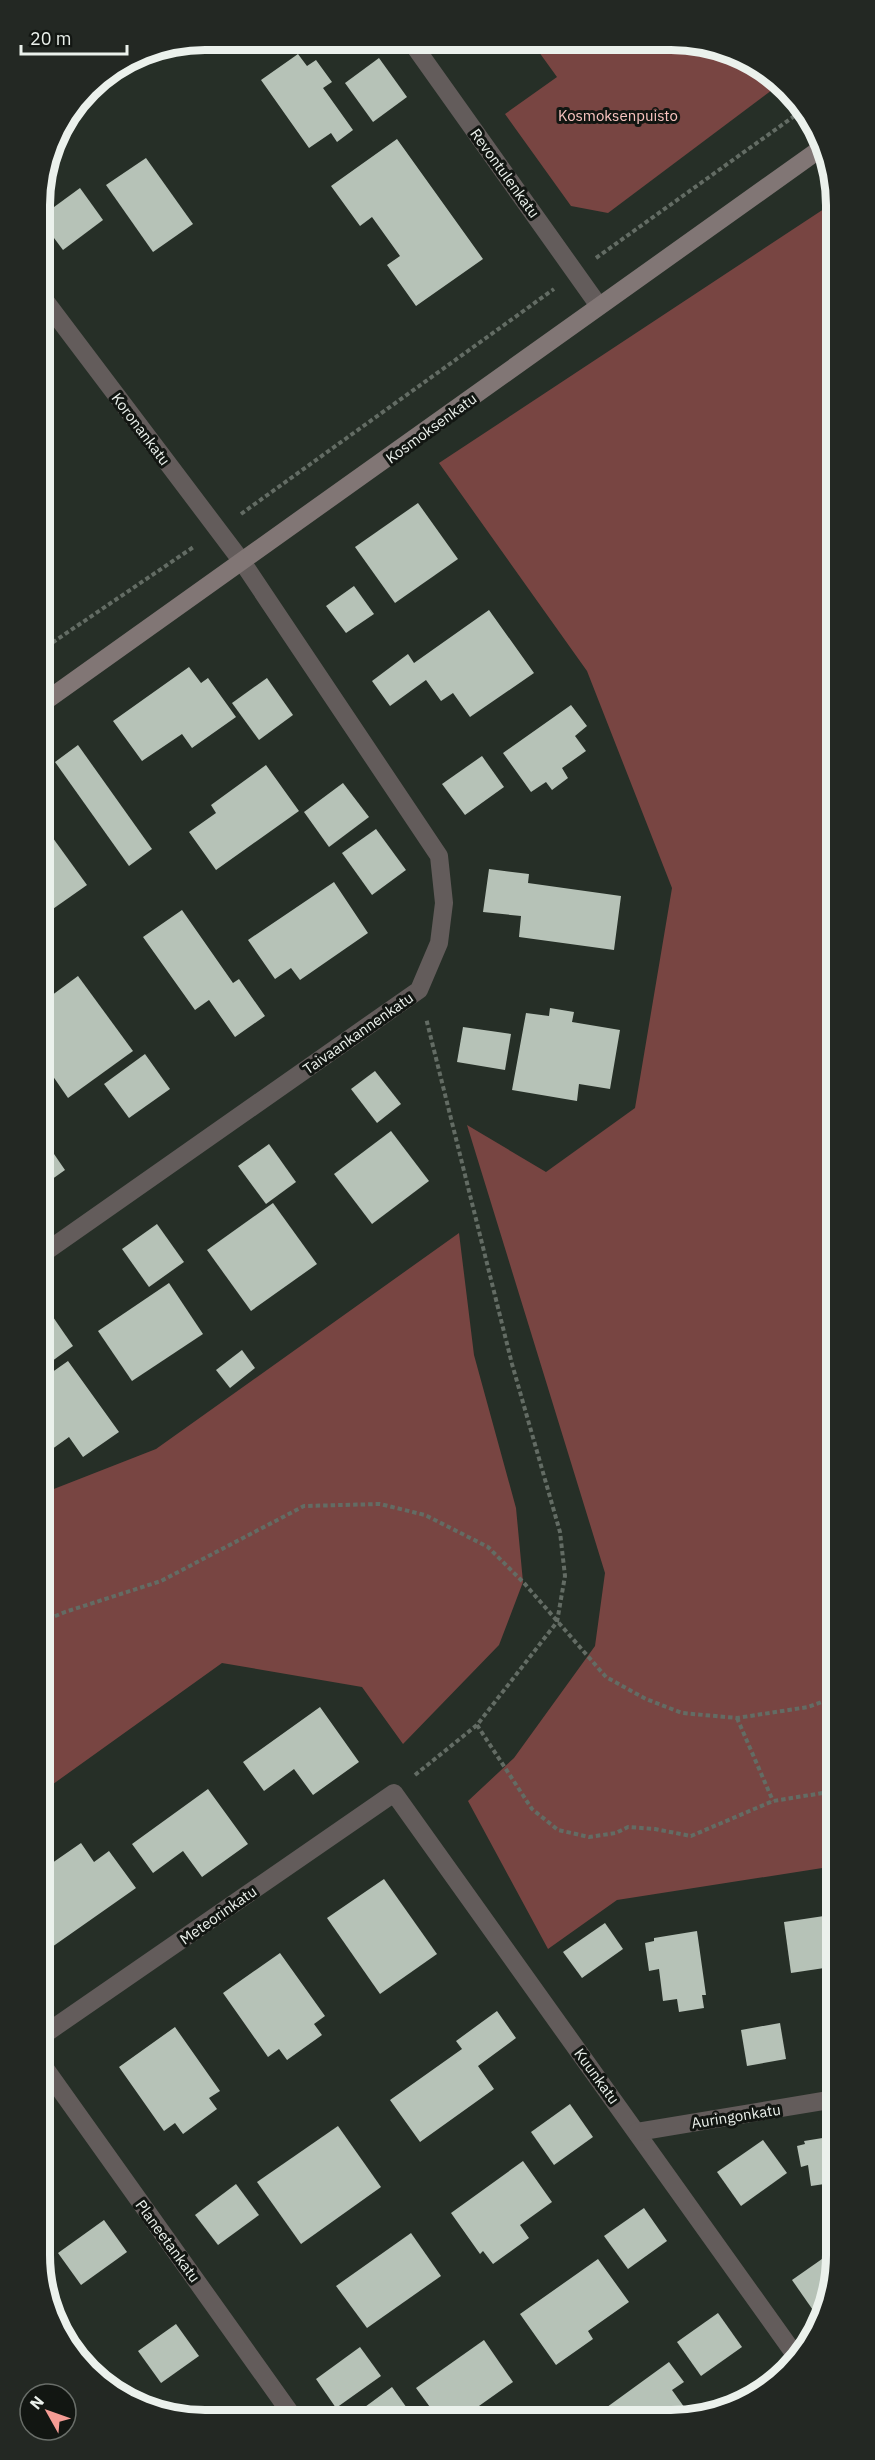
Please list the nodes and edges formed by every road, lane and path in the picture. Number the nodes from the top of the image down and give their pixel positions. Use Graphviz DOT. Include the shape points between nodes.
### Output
graph roads {
  1 [pos="417,50"];
  2 [pos="796,115"];
  3 [pos="816,152"];
  4 [pos="576,273"];
  5 [pos="599,306"];
  6 [pos="50,309"];
  7 [pos="218,531"];
  8 [pos="243,563"];
  9 [pos="50,644"];
  10 [pos="50,698"];
  11 [pos="419,990"];
  12 [pos="50,1249"];
  13 [pos="50,1618"];
  14 [pos="557,1622"];
  15 [pos="825,1701"];
  16 [pos="737,1718"];
  17 [pos="477,1725"];
  18 [pos="394,1793"];
  19 [pos="825,1793"];
  20 [pos="772,1801"];
  21 [pos="50,2030"];
  22 [pos="50,2075"];
  23 [pos="825,2101"];
  24 [pos="637,2132"];
  25 [pos="792,2351"];
  26 [pos="288,2410"];
  1 -- 4 [label="street, Revontulenkatu"];
  2 -- 4 [label="path"];
  3 -- 5 [label="street, Kosmoksenkatu"];
  4 -- 5 [label="street, Revontulenkatu"];
  4 -- 7 [label="path"];
  5 -- 8 [label="street, Kosmoksenkatu"];
  6 -- 7 [label="street, Koronankatu"];
  7 -- 8 [label="street, Koronankatu"];
  7 -- 9 [label="path"];
  8 -- 10 [label="street, Kosmoksenkatu"];
  8 -- 11 [label="street, Taivaankannenkatu" via="439,856 444,903 439,943"];
  11 -- 12 [label="street, Taivaankannenkatu"];
  11 -- 14 [label="path" via="512,1364 560,1532 565,1576"];
  13 -- 14 [label="path" via="161,1581 304,1506 380,1504 425,1515 488,1547"];
  14 -- 16 [label="path" via="606,1677 646,1699 682,1713"];
  14 -- 17 [label="path"];
  15 -- 16 [label="path"];
  16 -- 20 [label="path"];
  17 -- 18 [label="path"];
  17 -- 20 [label="path" via="532,1809 558,1830 590,1837 628,1827 691,1836"];
  18 -- 21 [label="street, Meteorinkatu"];
  18 -- 24 [label="street, Kuunkatu"];
  19 -- 20 [label="path"];
  22 -- 26 [label="street, Planeetankatu"];
  23 -- 24 [label="street, Auringonkatu"];
  24 -- 25 [label="street, Kuunkatu"];
}
